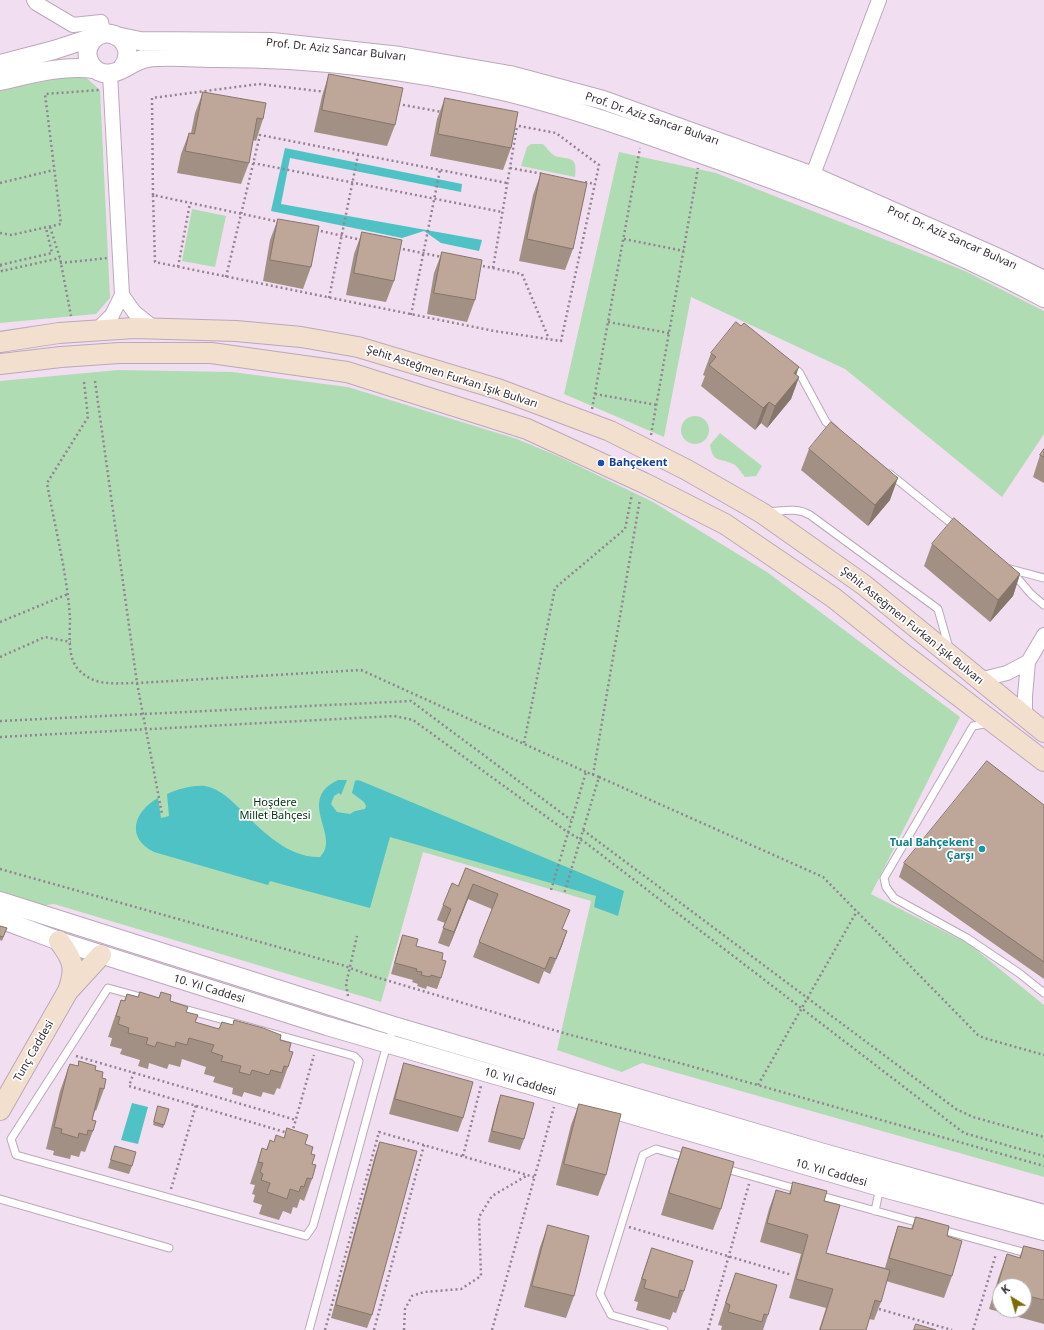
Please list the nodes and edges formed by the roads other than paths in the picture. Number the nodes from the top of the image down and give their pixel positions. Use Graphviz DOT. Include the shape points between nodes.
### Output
graph roads {
  1 [pos="34,0"];
  2 [pos="879,0"];
  3 [pos="106,35"];
  4 [pos="0,64"];
  5 [pos="109,75"];
  6 [pos="0,81"];
  7 [pos="809,184"];
  8 [pos="1044,280"];
  9 [pos="122,295"];
  10 [pos="1044,298"];
  11 [pos="154,328"];
  12 [pos="96,330"];
  13 [pos="0,342"];
  14 [pos="786,363"];
  15 [pos="0,364"];
  16 [pos="844,437"];
  17 [pos="882,467"];
  18 [pos="762,513"];
  19 [pos="962,533"];
  20 [pos="1044,578"];
  21 [pos="1044,605"];
  22 [pos="1044,635"];
  23 [pos="952,658"];
  24 [pos="1028,662"];
  25 [pos="979,680"];
  26 [pos="1019,711"];
  27 [pos="994,723"];
  28 [pos="1044,732"];
  29 [pos="1044,761"];
  30 [pos="0,901"];
  31 [pos="0,919"];
  32 [pos="59,941"];
  33 [pos="101,955"];
  34 [pos="68,991"];
  35 [pos="1044,993"];
  36 [pos="394,1026"];
  37 [pos="388,1044"];
  38 [pos="551,1086"];
  39 [pos="0,1110"];
  40 [pos="693,1160"];
  41 [pos="715,1166"];
  42 [pos="880,1187"];
  43 [pos="169,1198"];
  44 [pos="0,1199"];
  45 [pos="875,1211"];
  46 [pos="1044,1214"];
  47 [pos="1044,1231"];
  48 [pos="169,1248"];
  49 [pos="1044,1258"];
  50 [pos="309,1330"];
  51 [pos="664,1330"];
  1 -- 3 [label="street" via="73,25 101,22"];
  2 -- 7 [label="street"];
  3 -- 4 [label="street, Prof. Dr. Aziz Sancar Bulvarı"];
  3 -- 5 [label="street" via="89,47 87,54 88,60"];
  3 -- 5 [label="street" via="122,39 128,50 128,57"];
  3 -- 7 [label="street, Prof. Dr. Aziz Sancar Bulvarı" via="140,41 272,42 400,56 510,76 603,100"];
  5 -- 6 [label="street, Prof. Dr. Aziz Sancar Bulvarı" via="78,67 55,69"];
  5 -- 7 [label="street, Prof. Dr. Aziz Sancar Bulvarı" via="146,58 266,58 396,70 507,92 600,119 701,154"];
  5 -- 9 [label="street"];
  7 -- 8 [label="street, Prof. Dr. Aziz Sancar Bulvarı" via="1003,260"];
  7 -- 10 [label="street, Prof. Dr. Aziz Sancar Bulvarı" via="994,271"];
  9 -- 11 [label="street" via="134,312"];
  9 -- 12 [label="street" via="112,315"];
  11 -- 12 [label="main road, Şehit Asteğmen Furkan Işık Bulvarı"];
  11 -- 18 [label="main road, Şehit Asteğmen Furkan Işık Bulvarı" via="236,331 301,337 358,347 498,389 610,431 687,470"];
  12 -- 13 [label="main road, Şehit Asteğmen Furkan Işık Bulvarı"];
  14 -- 16 [label="lane" via="799,372 826,422"];
  15 -- 27 [label="main road" via="61,356 211,353 348,372 527,429 642,490 725,524 834,598"];
  17 -- 19 [label="lane"];
  18 -- 23 [label="main road, Şehit Asteğmen Furkan Işık Bulvarı" via="864,585"];
  18 -- 23 [label="lane" via="802,510 810,514 938,609"];
  20 -- 21 [label="lane" via="1007,567 1030,594"];
  22 -- 24 [label="street"];
  23 -- 25 [label="main road, Şehit Asteğmen Furkan Işık Bulvarı"];
  24 -- 25 [label="street" via="1007,673"];
  24 -- 26 [label="street" via="1025,696"];
  25 -- 26 [label="main road, Şehit Asteğmen Furkan Işık Bulvarı"];
  26 -- 27 [label="main road"];
  26 -- 28 [label="main road, Şehit Asteğmen Furkan Işık Bulvarı"];
  27 -- 29 [label="main road"];
  27 -- 35 [label="lane" via="972,726 884,878 886,887 894,898 967,938"];
  30 -- 36 [label="street, 10. Yıl Caddesi"];
  31 -- 32 [label="street, 10. Yıl Caddesi"];
  32 -- 33 [label="street, 10. Yıl Caddesi"];
  32 -- 34 [label="main road, Tunç Caddesi" via="68,954 74,973"];
  33 -- 34 [label="main road, Tunç Caddesi"];
  33 -- 37 [label="street, 10. Yıl Caddesi"];
  34 -- 39 [label="main road, Tunç Caddesi"];
  36 -- 37 [label="lane"];
  36 -- 38 [label="street, 10. Yıl Caddesi"];
  37 -- 38 [label="street, 10. Yıl Caddesi" via="484,1072"];
  37 -- 50 [label="lane"];
  38 -- 42 [label="street, 10. Yıl Caddesi"];
  38 -- 46 [label="street, 10. Yıl Caddesi" via="827,1154"];
  40 -- 51 [label="lane" via="656,1149 643,1155 600,1294 611,1315"];
  41 -- 45 [label="lane"];
  42 -- 45 [label="lane"];
  42 -- 47 [label="street, 10. Yıl Caddesi"];
  43 -- 43 [label="lane" via="306,1236 313,1226 359,1060 354,1056 108,988 11,1139 16,1155"];
  44 -- 48 [label="lane"];
  45 -- 49 [label="lane"];
}
